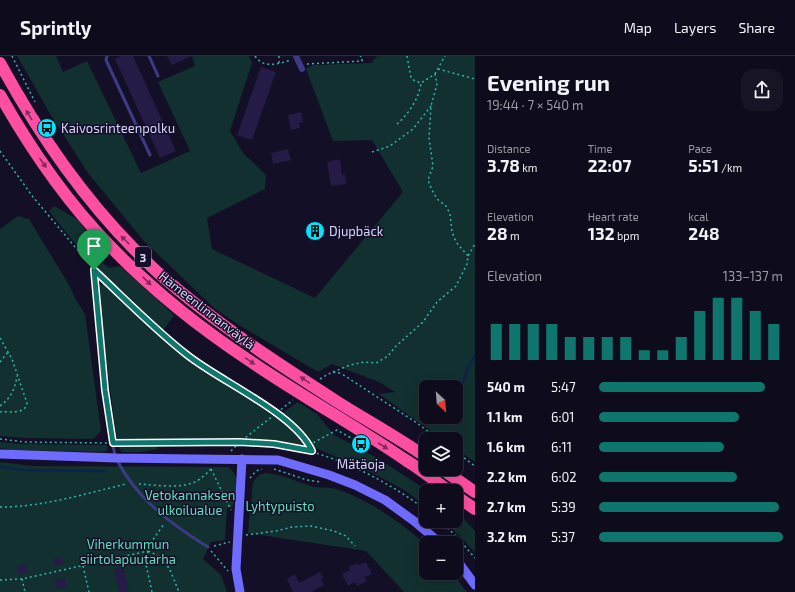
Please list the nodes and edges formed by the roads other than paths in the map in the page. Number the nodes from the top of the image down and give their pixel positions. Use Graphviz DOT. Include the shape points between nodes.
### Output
graph roads {
  1 [pos="108,56"];
  2 [pos="149,56"];
  3 [pos="296,57"];
  4 [pos="0,63"];
  5 [pos="302,69"];
  6 [pos="158,76"];
  7 [pos="0,95"];
  8 [pos="150,155"];
  9 [pos="94,270"];
  10 [pos="419,453"];
  11 [pos="0,454"];
  12 [pos="116,458"];
  13 [pos="242,459"];
  14 [pos="452,476"];
  15 [pos="439,484"];
  16 [pos="475,492"];
  17 [pos="463,501"];
  18 [pos="475,509"];
  19 [pos="432,536"];
  20 [pos="208,548"];
  21 [pos="463,569"];
  22 [pos="475,585"];
  23 [pos="240,592"];
  1 -- 8 [label="lane" via="106,60"];
  2 -- 6 [label="lane"];
  3 -- 5 [label="street"];
  10 -- 4 [label="highway, Hämeenlinnanväylä / 3, one-way" via="258,349 161,276 93,205 71,176 44,139"];
  7 -- 15 [label="highway, Hämeenlinnanväylä / 3, one-way" via="58,184 109,245 154,288 249,361 408,461"];
  9 -- 12 [label="lane" via="105,390"];
  11 -- 12 [label="main road"];
  12 -- 13 [label="main road"];
  12 -- 20 [label="lane" via="131,483 168,520"];
  13 -- 19 [label="main road" via="278,460 356,485 386,500"];
  13 -- 23 [label="main road" via="236,569"];
  14 -- 16 [label="highway"];
  17 -- 18 [label="highway"];
  21 -- 22 [label="main road"];
}
